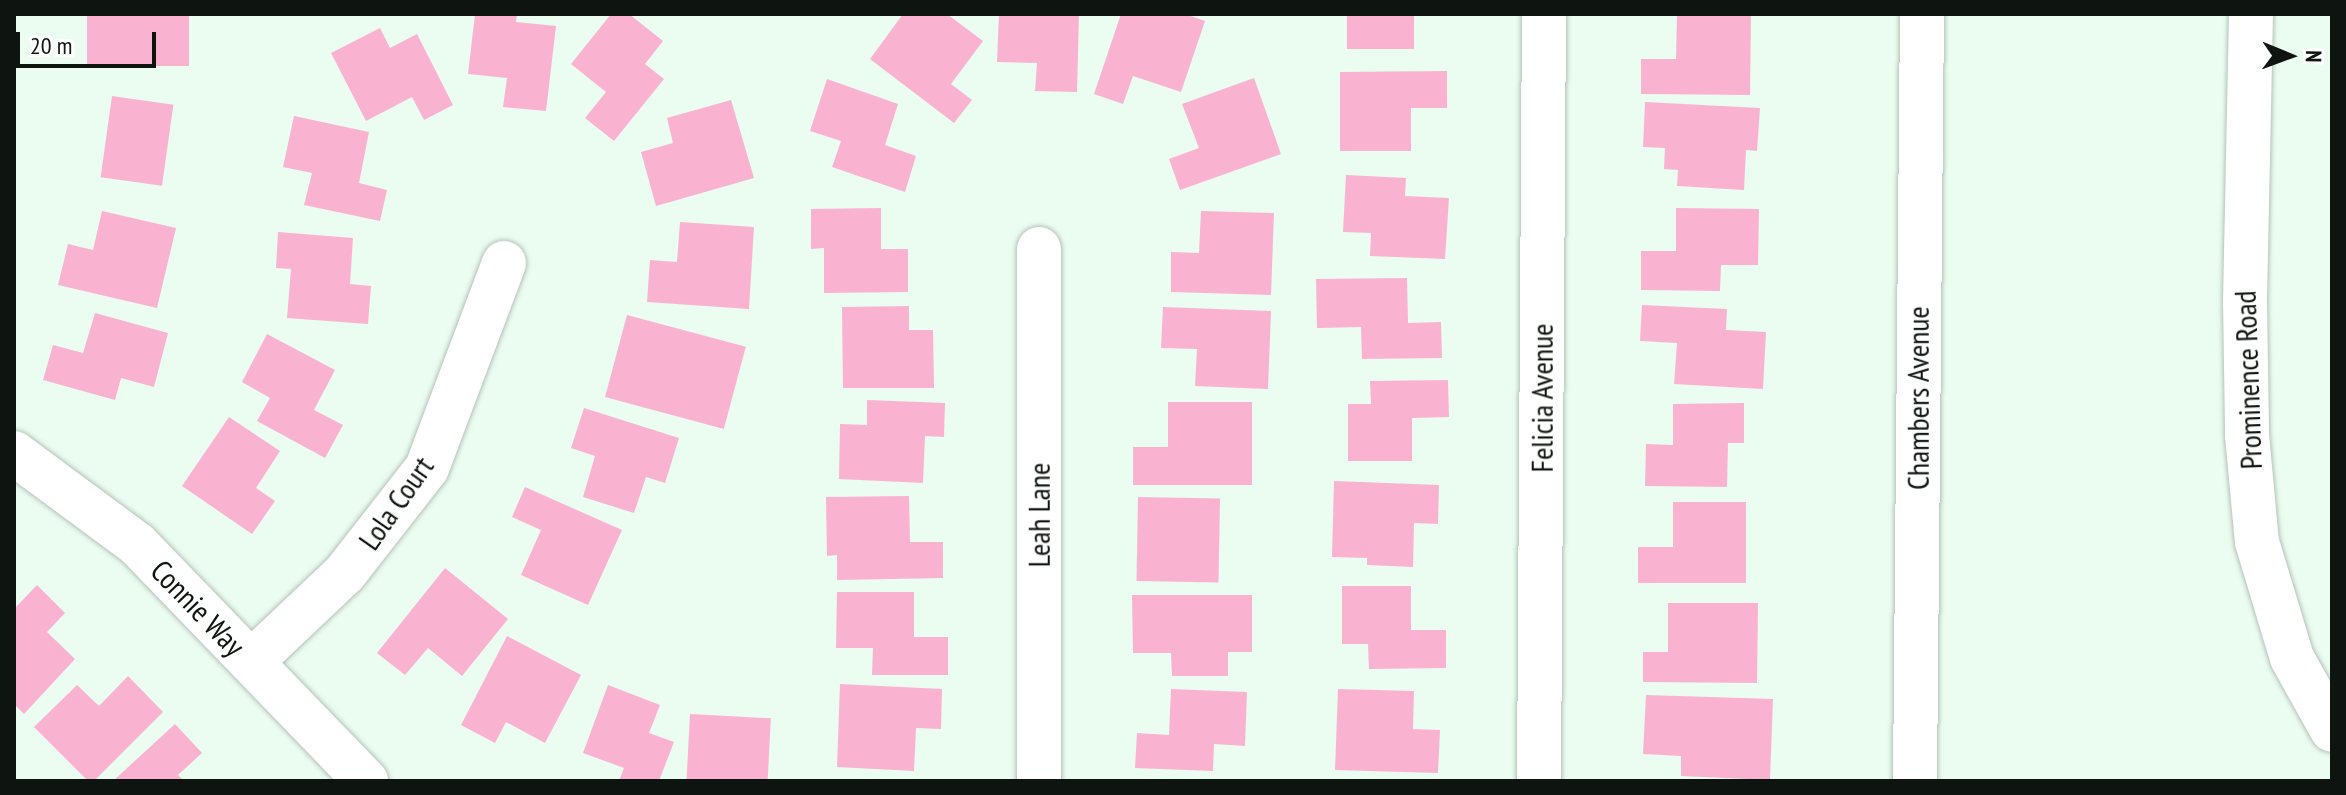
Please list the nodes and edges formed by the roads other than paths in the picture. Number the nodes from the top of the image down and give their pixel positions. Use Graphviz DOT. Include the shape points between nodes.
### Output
graph roads {
  1 [pos="1544,14"];
  2 [pos="1922,14"];
  3 [pos="2251,14"];
  4 [pos="1039,249"];
  5 [pos="504,263"];
  6 [pos="14,453"];
  7 [pos="251,662"];
  8 [pos="2332,730"];
  9 [pos="366,781"];
  10 [pos="1039,781"];
  11 [pos="1539,781"];
  12 [pos="1915,781"];
  1 -- 11 [label="street, Felicia Avenue"];
  2 -- 12 [label="street, Chambers Avenue"];
  3 -- 8 [label="street, Prominence Road" via="2245,301 2247,435 2257,542 2292,658"];
  4 -- 10 [label="street, Leah Lane"];
  5 -- 7 [label="street, Lola Court" via="427,468 345,573"];
  6 -- 7 [label="street, Connie Way" via="137,544"];
  7 -- 9 [label="street, Connie Way"];
}
